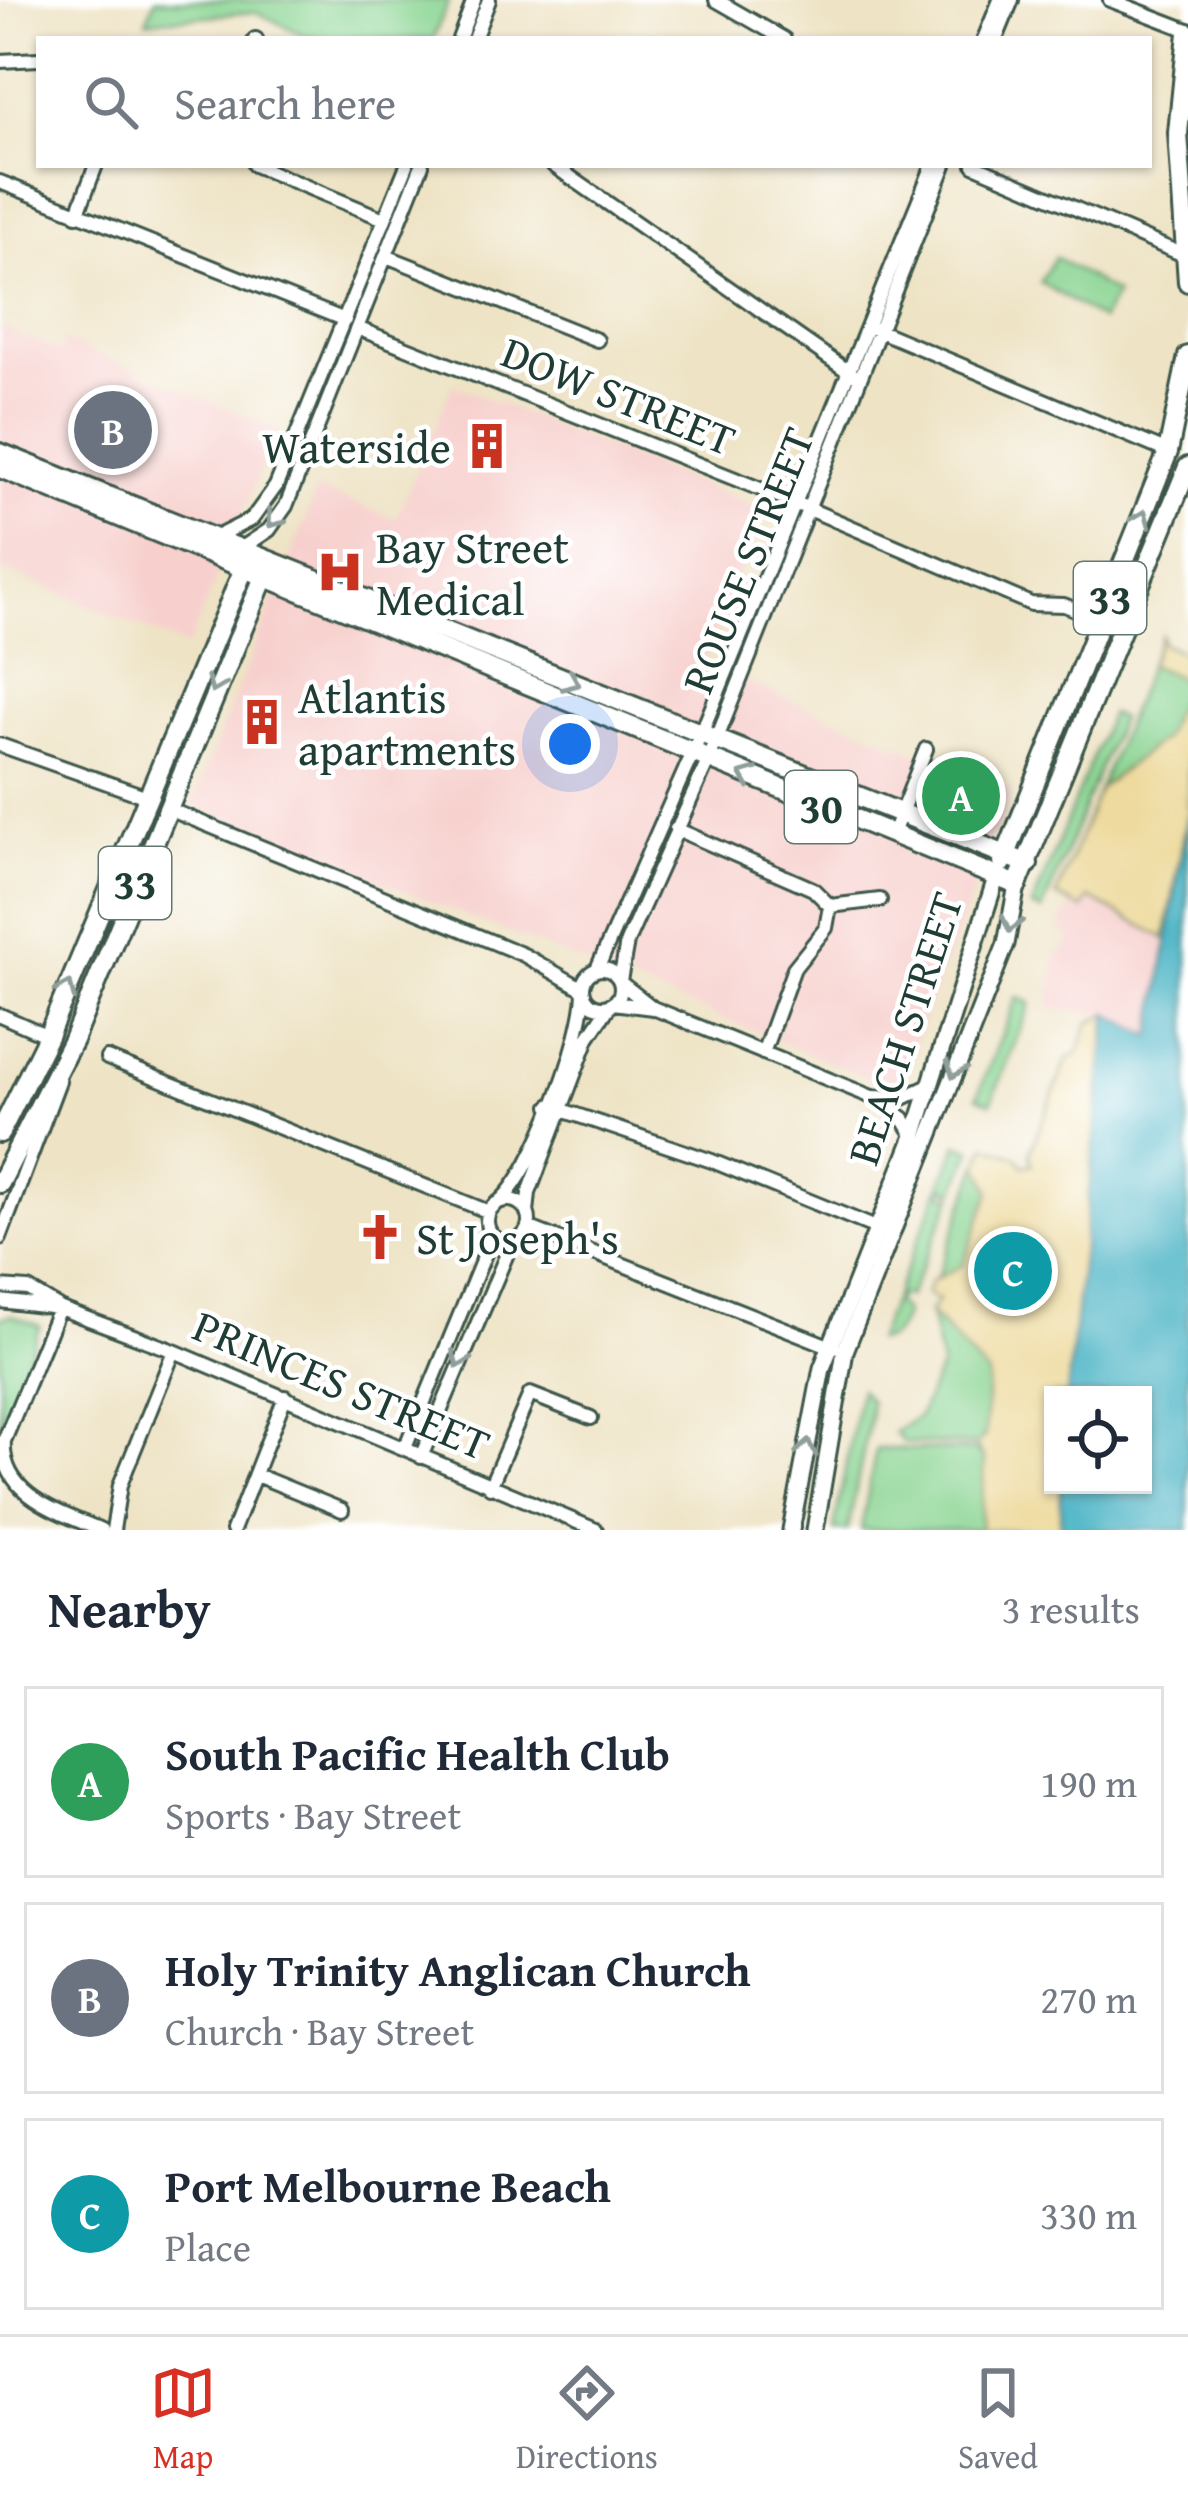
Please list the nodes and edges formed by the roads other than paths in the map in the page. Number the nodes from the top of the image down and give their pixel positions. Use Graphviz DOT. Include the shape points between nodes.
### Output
graph roads {
  1 [pos="474,0"];
  2 [pos="489,0"];
  3 [pos="716,0"];
  4 [pos="1000,0"];
  5 [pos="1012,0"];
  6 [pos="1109,0"];
  7 [pos="742,5"];
  8 [pos="1188,31"];
  9 [pos="459,36"];
  10 [pos="475,36"];
  11 [pos="780,36"];
  12 [pos="985,36"];
  13 [pos="997,36"];
  14 [pos="36,59"];
  15 [pos="0,62"];
  16 [pos="95,168"];
  17 [pos="261,168"];
  18 [pos="406,168"];
  19 [pos="421,168"];
  20 [pos="557,168"];
  21 [pos="932,168"];
  22 [pos="944,168"];
  23 [pos="981,168"];
  24 [pos="0,182"];
  25 [pos="76,215"];
  26 [pos="384,219"];
  27 [pos="386,256"];
  28 [pos="1186,256"];
  29 [pos="1188,282"];
  30 [pos="351,324"];
  31 [pos="872,328"];
  32 [pos="597,340"];
  33 [pos="1188,356"];
  34 [pos="853,375"];
  35 [pos="1168,452"];
  36 [pos="0,453"];
  37 [pos="1188,466"];
  38 [pos="0,469"];
  39 [pos="295,483"];
  40 [pos="276,486"];
  41 [pos="800,506"];
  42 [pos="216,537"];
  43 [pos="254,562"];
  44 [pos="1101,620"];
  45 [pos="1123,628"];
  46 [pos="620,713"];
  47 [pos="708,736"];
  48 [pos="0,745"];
  49 [pos="926,749"];
  50 [pos="700,758"];
  51 [pos="158,803"];
  52 [pos="901,812"];
  53 [pos="676,830"];
  54 [pos="892,836"];
  55 [pos="1006,856"];
  56 [pos="1028,864"];
  57 [pos="996,878"];
  58 [pos="1017,885"];
  59 [pos="880,900"];
  60 [pos="830,906"];
  61 [pos="524,956"];
  62 [pos="595,970"];
  63 [pos="966,973"];
  64 [pos="992,981"];
  65 [pos="620,982"];
  66 [pos="584,991"];
  67 [pos="612,1004"];
  68 [pos="653,1008"];
  69 [pos="0,1016"];
  70 [pos="48,1036"];
  71 [pos="73,1040"];
  72 [pos="763,1053"];
  73 [pos="106,1058"];
  74 [pos="929,1086"];
  75 [pos="872,1097"];
  76 [pos="924,1103"];
  77 [pos="556,1108"];
  78 [pos="941,1109"];
  79 [pos="0,1133"];
  80 [pos="914,1136"];
  81 [pos="0,1184"];
  82 [pos="500,1201"];
  83 [pos="488,1212"];
  84 [pos="528,1220"];
  85 [pos="489,1230"];
  86 [pos="884,1231"];
  87 [pos="0,1238"];
  88 [pos="512,1241"];
  89 [pos="0,1287"];
  90 [pos="0,1301"];
  91 [pos="59,1308"];
  92 [pos="838,1349"];
  93 [pos="174,1351"];
  94 [pos="285,1397"];
  95 [pos="591,1418"];
  96 [pos="405,1448"];
  97 [pos="421,1457"];
  98 [pos="256,1475"];
  99 [pos="490,1487"];
  100 [pos="342,1510"];
  101 [pos="101,1530"];
  102 [pos="112,1530"];
  103 [pos="233,1530"];
  104 [pos="596,1530"];
  105 [pos="791,1530"];
  106 [pos="815,1530"];
  1 -- 9 [label="street"];
  2 -- 10 [label="street"];
  3 -- 7 [label="street"];
  4 -- 12 [label="street"];
  5 -- 13 [label="street"];
  6 -- 8 [label="street"];
  7 -- 11 [label="street"];
  8 -- 28 [label="main road" via="1178,115"];
  14 -- 15 [label="street"];
  16 -- 25 [label="street"];
  17 -- 26 [label="street"];
  18 -- 26 [label="street"];
  19 -- 27 [label="street"];
  20 -- 34 [label="street"];
  21 -- 31 [label="street, ROUSE STREET"];
  22 -- 31 [label="street, ROUSE STREET"];
  23 -- 28 [label="street"];
  24 -- 25 [label="street, DOW STREET"];
  25 -- 30 [label="street, DOW STREET"];
  26 -- 30 [label="street"];
  27 -- 30 [label="street"];
  27 -- 32 [label="street"];
  28 -- 29 [label="main road"];
  30 -- 39 [label="street"];
  30 -- 40 [label="street"];
  30 -- 41 [label="street, DOW STREET"];
  31 -- 34 [label="street, ROUSE STREET"];
  31 -- 35 [label="street"];
  33 -- 35 [label="main road, BEACH STREET / 33"];
  34 -- 41 [label="street, ROUSE STREET"];
  44 -- 35 [label="main road, BEACH STREET / 33, one-way"];
  36 -- 42 [label="main road, 30"];
  37 -- 45 [label="main road, BEACH STREET / 33"];
  38 -- 43 [label="main road, 30" via="214,558"];
  39 -- 40 [label="street"];
  39 -- 43 [label="street, one-way"];
  40 -- 42 [label="street" via="252,519"];
  41 -- 44 [label="street, DOW STREET" via="1031,604 1064,605"];
  41 -- 47 [label="street, ROUSE STREET"];
  42 -- 43 [label="main road, 30"];
  43 -- 46 [label="main road, 30"];
  43 -- 51 [label="main road, 33"];
  44 -- 45 [label="street, DOW STREET"];
  44 -- 55 [label="main road, BEACH STREET / 33"];
  45 -- 56 [label="main road, BEACH STREET / 33"];
  46 -- 47 [label="main road, 30"];
  46 -- 50 [label="main road, 30"];
  47 -- 50 [label="street, ROUSE STREET"];
  47 -- 52 [label="main road, 30"];
  48 -- 51 [label="street"];
  49 -- 52 [label="street"];
  50 -- 53 [label="street, ROUSE STREET"];
  54 -- 50 [label="main road, 30, one-way"];
  50 -- 62 [label="street, ROUSE STREET"];
  51 -- 61 [label="street"];
  70 -- 51 [label="main road, 33, one-way"];
  51 -- 71 [label="main road, 33"];
  52 -- 54 [label="street"];
  52 -- 55 [label="main road, 30"];
  53 -- 60 [label="street" via="813,889"];
  53 -- 65 [label="street, ROUSE STREET" via="627,942"];
  54 -- 57 [label="main road, 30"];
  55 -- 56 [label="main road, 30"];
  55 -- 57 [label="main road, BEACH STREET / 33"];
  56 -- 58 [label="main road, BEACH STREET / 33"];
  57 -- 58 [label="main road, 30"];
  57 -- 63 [label="street, BEACH STREET"];
  58 -- 64 [label="street, BEACH STREET, one-way"];
  59 -- 60 [label="street"];
  60 -- 72 [label="street" via="828,923 794,968"];
  61 -- 62 [label="street"];
  61 -- 66 [label="street"];
  62 -- 65 [label="street" via="611,971"];
  62 -- 66 [label="street"];
  63 -- 64 [label="street"];
  63 -- 74 [label="street, BEACH STREET"];
  64 -- 78 [label="street, BEACH STREET, one-way"];
  65 -- 67 [label="street"];
  65 -- 68 [label="street"];
  66 -- 67 [label="street" via="595,1005"];
  66 -- 77 [label="street"];
  67 -- 68 [label="street"];
  67 -- 77 [label="street"];
  68 -- 72 [label="street"];
  69 -- 70 [label="street"];
  70 -- 79 [label="main road, 33"];
  71 -- 81 [label="main road, 33"];
  71 -- 87 [label="street"];
  72 -- 75 [label="street"];
  73 -- 83 [label="street"];
  74 -- 75 [label="street" via="908,1097"];
  74 -- 76 [label="street, BEACH STREET"];
  75 -- 80 [label="street"];
  76 -- 78 [label="street"];
  76 -- 80 [label="street, BEACH STREET"];
  77 -- 82 [label="street"];
  77 -- 84 [label="street"];
  77 -- 86 [label="street"];
  78 -- 86 [label="street, BEACH STREET"];
  80 -- 86 [label="street, BEACH STREET"];
  82 -- 83 [label="street"];
  82 -- 84 [label="street" via="513,1200"];
  83 -- 85 [label="street"];
  84 -- 88 [label="street"];
  84 -- 92 [label="street"];
  85 -- 88 [label="street"];
  85 -- 96 [label="street"];
  86 -- 92 [label="street, BEACH STREET"];
  88 -- 97 [label="street, one-way"];
  89 -- 91 [label="street, PRINCES STREET" via="28,1289"];
  90 -- 91 [label="street, PRINCES STREET"];
  91 -- 93 [label="street, PRINCES STREET"];
  91 -- 101 [label="street" via="3,1459 16,1487"];
  105 -- 92 [label="street, BEACH STREET, one-way" via="820,1376"];
  92 -- 106 [label="street, BEACH STREET"];
  93 -- 94 [label="street, PRINCES STREET"];
  93 -- 102 [label="street" via="120,1485"];
  94 -- 96 [label="street, PRINCES STREET"];
  94 -- 98 [label="street"];
  95 -- 99 [label="street" via="530,1394"];
  96 -- 97 [label="street, PRINCES STREET"];
  97 -- 99 [label="street, PRINCES STREET"];
  98 -- 100 [label="street"];
  98 -- 103 [label="street"];
  99 -- 104 [label="street, PRINCES STREET"];
}
